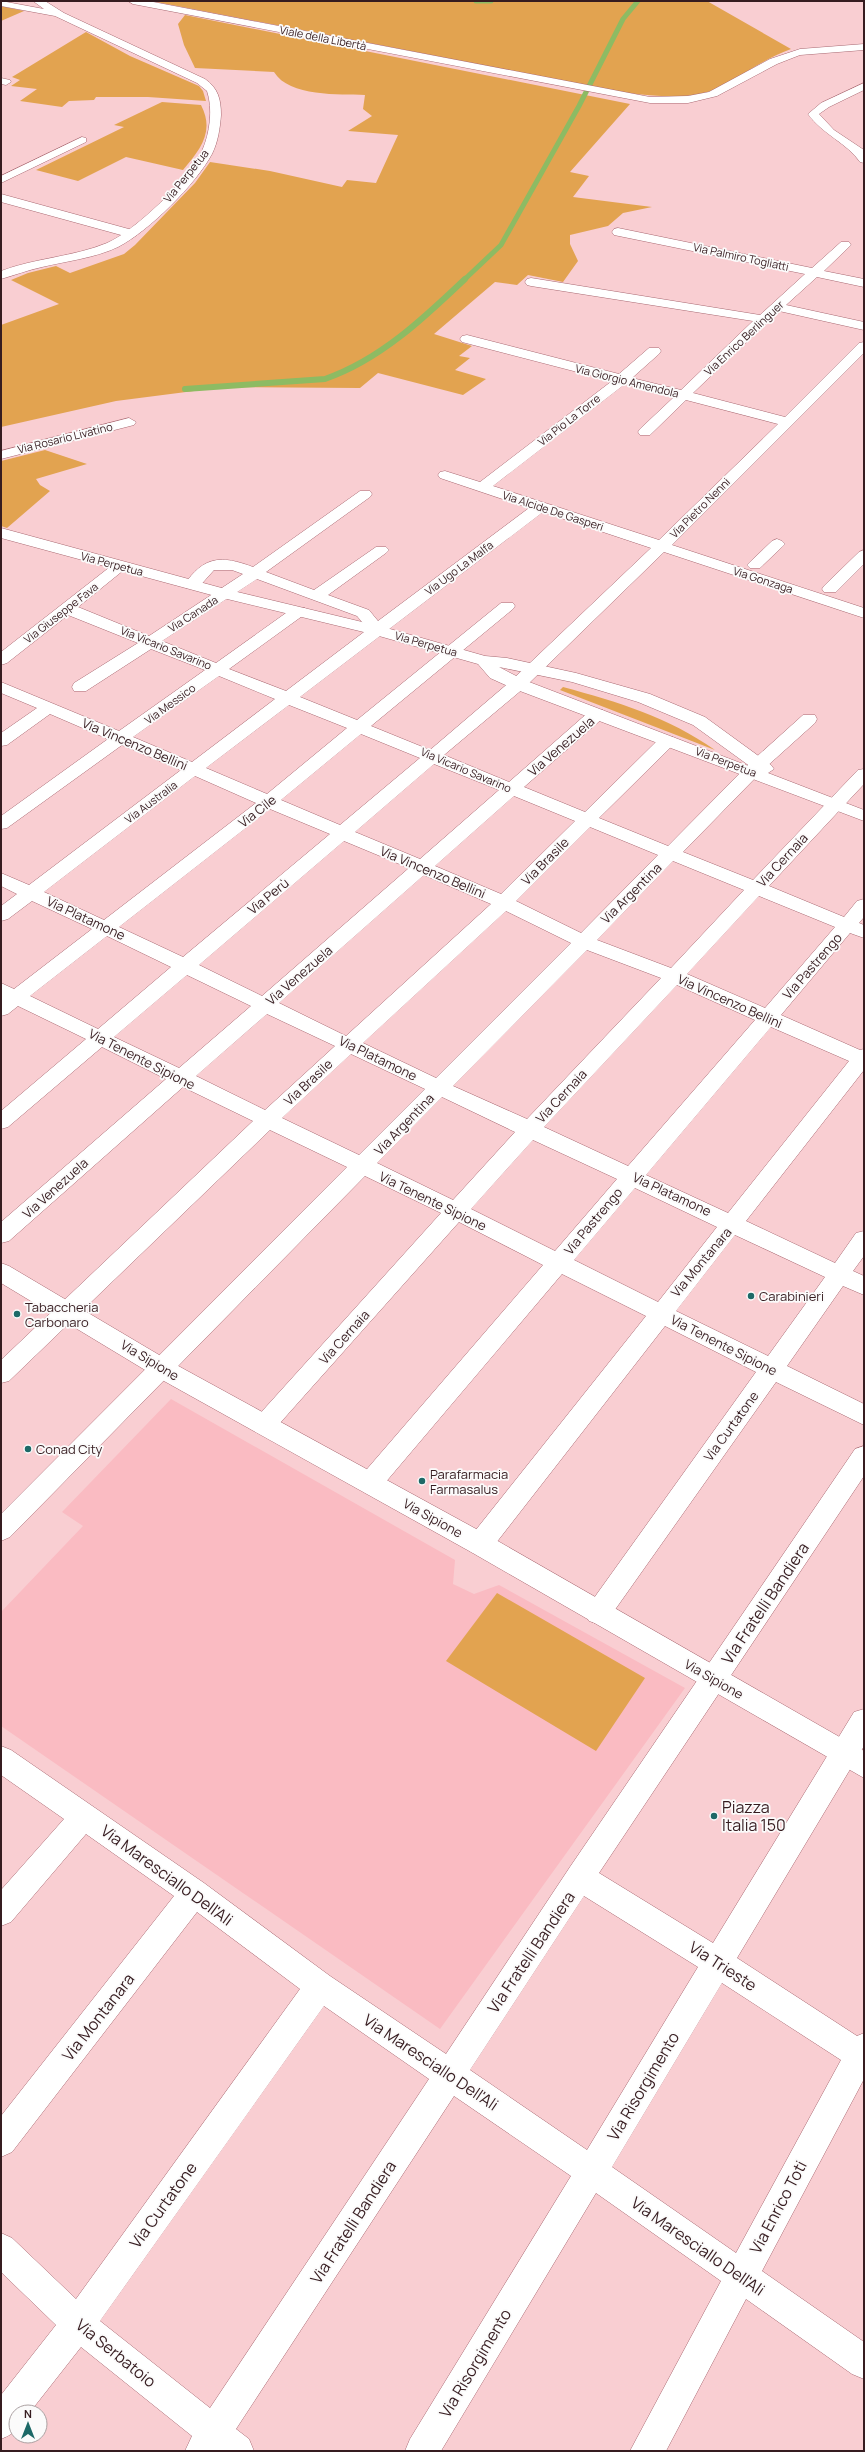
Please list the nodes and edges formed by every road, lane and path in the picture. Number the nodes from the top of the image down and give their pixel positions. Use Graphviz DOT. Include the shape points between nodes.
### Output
graph roads {
  1 [pos="38,1"];
  2 [pos="133,1"];
  3 [pos="1,2"];
  4 [pos="56,9"];
  5 [pos="864,47"];
  6 [pos="864,86"];
  7 [pos="82,140"];
  8 [pos="864,160"];
  9 [pos="1,180"];
  10 [pos="1,198"];
  11 [pos="618,232"];
  12 [pos="132,234"];
  13 [pos="845,246"];
  14 [pos="816,273"];
  15 [pos="1,275"];
  16 [pos="530,282"];
  17 [pos="864,283"];
  18 [pos="776,307"];
  19 [pos="763,319"];
  20 [pos="864,326"];
  21 [pos="466,339"];
  22 [pos="864,346"];
  23 [pos="654,351"];
  24 [pos="621,380"];
  25 [pos="684,396"];
  26 [pos="129,422"];
  27 [pos="788,422"];
  28 [pos="645,432"];
  29 [pos="1,455"];
  30 [pos="445,475"];
  31 [pos="482,487"];
  32 [pos="365,494"];
  33 [pos="540,506"];
  34 [pos="1,533"];
  35 [pos="666,542"];
  36 [pos="777,544"];
  37 [pos="381,550"];
  38 [pos="864,555"];
  39 [pos="755,565"];
  40 [pos="120,566"];
  41 [pos="255,571"];
  42 [pos="192,585"];
  43 [pos="830,589"];
  44 [pos="225,594"];
  45 [pos="317,595"];
  46 [pos="864,600"];
  47 [pos="507,606"];
  48 [pos="68,609"];
  49 [pos="299,611"];
  50 [pos="864,613"];
  51 [pos="377,630"];
  52 [pos="150,642"];
  53 [pos="453,651"];
  54 [pos="1,660"];
  55 [pos="484,661"];
  56 [pos="218,669"];
  57 [pos="534,669"];
  58 [pos="518,684"];
  59 [pos="1,687"];
  60 [pos="80,687"];
  61 [pos="290,698"];
  62 [pos="48,708"];
  63 [pos="597,714"];
  64 [pos="808,719"];
  65 [pos="361,727"];
  66 [pos="122,738"];
  67 [pos="1,741"];
  68 [pos="667,741"];
  69 [pos="434,756"];
  70 [pos="755,768"];
  71 [pos="196,769"];
  72 [pos="864,774"];
  73 [pos="512,789"];
  74 [pos="269,801"];
  75 [pos="834,804"];
  76 [pos="864,816"];
  77 [pos="586,820"];
  78 [pos="1,824"];
  79 [pos="344,833"];
  80 [pos="671,852"];
  81 [pos="423,867"];
  82 [pos="1,879"];
  83 [pos="757,888"];
  84 [pos="30,893"];
  85 [pos="504,902"];
  86 [pos="864,905"];
  87 [pos="1,915"];
  88 [pos="106,926"];
  89 [pos="856,928"];
  90 [pos="582,942"];
  91 [pos="184,965"];
  92 [pos="674,976"];
  93 [pos="6,999"];
  94 [pos="266,1004"];
  95 [pos="768,1018"];
  96 [pos="100,1036"];
  97 [pos="348,1044"];
  98 [pos="863,1058"];
  99 [pos="179,1077"];
  100 [pos="440,1088"];
  101 [pos="266,1121"];
  102 [pos="1,1122"];
  103 [pos="531,1128"];
  104 [pos="362,1166"];
  105 [pos="631,1175"];
  106 [pos="458,1212"];
  107 [pos="734,1223"];
  108 [pos="1,1236"];
  109 [pos="864,1239"];
  110 [pos="559,1263"];
  111 [pos="1,1272"];
  112 [pos="839,1274"];
  113 [pos="864,1286"];
  114 [pos="68,1311"];
  115 [pos="660,1313"];
  116 [pos="163,1369"];
  117 [pos="772,1369"];
  118 [pos="1,1374"];
  119 [pos="864,1415"];
  120 [pos="264,1425"];
  121 [pos="864,1456"];
  122 [pos="370,1483"];
  123 [pos="3,1524"];
  124 [pos="480,1544"];
  125 [pos="598,1613"];
  126 [pos="714,1678"];
  127 [pos="864,1721"];
  128 [pos="1,1759"];
  129 [pos="854,1759"];
  130 [pos="84,1816"];
  131 [pos="580,1877"];
  132 [pos="194,1893"];
  133 [pos="1,1912"];
  134 [pos="718,1963"];
  135 [pos="320,1986"];
  136 [pos="863,2054"];
  137 [pos="449,2075"];
  138 [pos="1,2140"];
  139 [pos="591,2171"];
  140 [pos="1,2249"];
  141 [pos="741,2276"];
  142 [pos="78,2324"];
  143 [pos="864,2362"];
  144 [pos="1,2422"];
  145 [pos="218,2445"];
  146 [pos="422,2451"];
  147 [pos="647,2451"];
  1 -- 4 [label="street"];
  2 -- 5 [label="street, Viale della Libertà" via="513,76 655,101 700,98 725,89 762,67 793,53 828,48"];
  3 -- 4 [label="street"];
  4 -- 12 [label="street, Via Perpetua" via="201,81 211,89 214,96 215,128 206,155 170,198"];
  6 -- 8 [label="street" via="825,105 813,114 830,132 860,152"];
  7 -- 9 [label="street"];
  10 -- 12 [label="street"];
  11 -- 14 [label="street, Via Palmiro Togliatti"];
  12 -- 15 [label="street, Via Perpetua" via="113,245 93,252"];
  13 -- 14 [label="street, Via Enrico Berlinguer"];
  14 -- 17 [label="street, Via Palmiro Togliatti"];
  14 -- 18 [label="street, Via Enrico Berlinguer"];
  16 -- 19 [label="street"];
  18 -- 19 [label="street, Via Enrico Berlinguer"];
  18 -- 20 [label="street"];
  19 -- 25 [label="street, Via Enrico Berlinguer"];
  21 -- 24 [label="street, Via Giorgio Amendola"];
  22 -- 27 [label="street, Via Pietro Nenni"];
  23 -- 24 [label="street, Via Pio La Torre"];
  24 -- 25 [label="street, Via Giorgio Amendola"];
  24 -- 31 [label="street, Via Pio La Torre"];
  25 -- 27 [label="street, Via Giorgio Amendola"];
  25 -- 28 [label="street, Via Enrico Berlinguer"];
  26 -- 29 [label="street, Via Rosario Livatino"];
  27 -- 35 [label="street, Via Pietro Nenni"];
  30 -- 31 [label="street, Via Alcide De Gasperi"];
  31 -- 33 [label="street, Via Alcide De Gasperi"];
  32 -- 41 [label="street, Via Canada"];
  33 -- 35 [label="street, Via Alcide De Gasperi"];
  33 -- 51 [label="street, Via Ugo La Malfa"];
  34 -- 40 [label="street, Via Perpetua"];
  35 -- 39 [label="street, Via Gonzaga"];
  35 -- 50 [label="street, Via Gonzaga"];
  35 -- 57 [label="street, Via Pietro Nenni"];
  36 -- 39 [label="street"];
  37 -- 45 [label="street"];
  38 -- 43 [label="street"];
  39 -- 43 [label="street, Via Gonzaga"];
  40 -- 42 [label="street, Via Perpetua"];
  40 -- 48 [label="street, Via Giuseppe Fava"];
  41 -- 42 [label="street" via="234,565 214,565 204,568"];
  41 -- 44 [label="street, Via Canada"];
  41 -- 45 [label="street"];
  42 -- 44 [label="street, Via Perpetua"];
  43 -- 46 [label="street, Via Gonzaga"];
  44 -- 49 [label="street, Via Perpetua"];
  44 -- 52 [label="street, Via Canada"];
  45 -- 51 [label="street" via="363,613"];
  47 -- 53 [label="street, Via Cile"];
  48 -- 52 [label="street, Via Vicario Savarino"];
  48 -- 54 [label="street, Via Giuseppe Fava"];
  49 -- 51 [label="street, Via Perpetua"];
  49 -- 56 [label="street, Via Messico"];
  51 -- 53 [label="street, Via Perpetua"];
  51 -- 61 [label="street, Via Australia"];
  52 -- 56 [label="street, Via Vicario Savarino"];
  52 -- 60 [label="street, Via Canada"];
  53 -- 55 [label="street, Via Perpetua"];
  53 -- 65 [label="street, Via Cile"];
  55 -- 57 [label="street" via="506,662"];
  55 -- 58 [label="street, Via Perpetua" via="496,674"];
  56 -- 61 [label="street, Via Vicario Savarino"];
  56 -- 66 [label="street, Via Messico"];
  57 -- 58 [label="street, Via Perù"];
  57 -- 70 [label="street" via="576,678 644,698 699,721"];
  58 -- 63 [label="street, Via Perpetua"];
  58 -- 69 [label="street, Via Perù"];
  59 -- 62 [label="street, Via Vincenzo Bellini"];
  61 -- 65 [label="street, Via Vicario Savarino"];
  61 -- 71 [label="street, Via Australia"];
  62 -- 66 [label="street, Via Vincenzo Bellini"];
  62 -- 67 [label="street"];
  63 -- 68 [label="street, Via Perpetua"];
  63 -- 73 [label="street, Via Venezuela"];
  64 -- 70 [label="street, Via Argentina"];
  65 -- 69 [label="street, Via Vicario Savarino"];
  65 -- 74 [label="street, Via Cile"];
  66 -- 71 [label="street, Via Vincenzo Bellini"];
  66 -- 78 [label="street, Via Messico"];
  68 -- 70 [label="street, Via Perpetua"];
  68 -- 77 [label="street, Via Brasile"];
  69 -- 73 [label="street, Via Vicario Savarino"];
  69 -- 79 [label="street, Via Perù"];
  70 -- 75 [label="street, Via Perpetua" via="798,790"];
  70 -- 80 [label="street, Via Argentina"];
  71 -- 74 [label="street, Via Vincenzo Bellini"];
  71 -- 84 [label="street, Via Australia"];
  72 -- 75 [label="street, Via Cernaia"];
  73 -- 77 [label="street, Via Vicario Savarino"];
  73 -- 81 [label="street, Via Venezuela"];
  74 -- 79 [label="street, Via Vincenzo Bellini"];
  74 -- 88 [label="street, Via Cile"];
  75 -- 76 [label="street, Via Perpetua"];
  75 -- 83 [label="street, Via Cernaia"];
  77 -- 80 [label="street, Via Vicario Savarino"];
  77 -- 85 [label="street, Via Brasile"];
  79 -- 81 [label="street, Via Vincenzo Bellini"];
  79 -- 91 [label="street, Via Perù"];
  80 -- 83 [label="street, Via Vicario Savarino"];
  80 -- 90 [label="street, Via Argentina"];
  81 -- 85 [label="street, Via Vincenzo Bellini"];
  81 -- 94 [label="street, Via Venezuela"];
  82 -- 84 [label="street, Via Platamone"];
  83 -- 89 [label="street, Via Vicario Savarino"];
  83 -- 92 [label="street, Via Cernaia"];
  84 -- 87 [label="street, Via Australia"];
  84 -- 88 [label="street, Via Platamone"];
  85 -- 90 [label="street, Via Vincenzo Bellini"];
  85 -- 97 [label="street, Via Brasile"];
  86 -- 89 [label="street, Via Pastrengo"];
  88 -- 91 [label="street, Via Platamone"];
  88 -- 93 [label="street, Via Cile"];
  89 -- 95 [label="street, Via Pastrengo"];
  90 -- 92 [label="street, Via Vincenzo Bellini"];
  90 -- 100 [label="street, Via Argentina"];
  91 -- 94 [label="street, Via Platamone"];
  91 -- 96 [label="street, Via Perù"];
  92 -- 95 [label="street, Via Vincenzo Bellini"];
  92 -- 103 [label="street, Via Cernaia"];
  93 -- 96 [label="street, Via Tenente Sipione"];
  94 -- 97 [label="street, Via Platamone"];
  94 -- 99 [label="street, Via Venezuela"];
  95 -- 98 [label="street, Via Vincenzo Bellini"];
  95 -- 105 [label="street, Via Pastrengo"];
  96 -- 99 [label="street, Via Tenente Sipione"];
  96 -- 102 [label="street, Via Perù"];
  97 -- 100 [label="street, Via Platamone"];
  97 -- 101 [label="street, Via Brasile"];
  98 -- 107 [label="street, Via Montanara"];
  99 -- 101 [label="street, Via Tenente Sipione"];
  99 -- 108 [label="street, Via Venezuela"];
  100 -- 103 [label="street, Via Platamone"];
  100 -- 104 [label="street, Via Argentina"];
  101 -- 104 [label="street, Via Tenente Sipione"];
  101 -- 114 [label="street, Via Brasile"];
  103 -- 105 [label="street, Via Platamone"];
  103 -- 106 [label="street, Via Cernaia"];
  104 -- 106 [label="street, Via Tenente Sipione"];
  104 -- 116 [label="street, Via Argentina"];
  105 -- 107 [label="street, Via Platamone"];
  105 -- 110 [label="street, Via Pastrengo"];
  106 -- 110 [label="street, Via Tenente Sipione"];
  106 -- 120 [label="street, Via Cernaia"];
  107 -- 112 [label="street, Via Platamone"];
  107 -- 115 [label="street, Via Montanara"];
  109 -- 112 [label="street, Via Curtatone"];
  110 -- 115 [label="street, Via Tenente Sipione"];
  110 -- 122 [label="street, Via Pastrengo"];
  111 -- 114 [label="street, Via Sipione"];
  112 -- 113 [label="street, Via Platamone"];
  112 -- 117 [label="street, Via Curtatone"];
  114 -- 116 [label="street, Via Sipione"];
  114 -- 118 [label="street, Via Brasile"];
  115 -- 117 [label="street, Via Tenente Sipione"];
  115 -- 124 [label="street, Via Montanara"];
  116 -- 120 [label="street, Via Sipione"];
  116 -- 123 [label="street, Via Argentina"];
  117 -- 119 [label="street, Via Tenente Sipione"];
  117 -- 125 [label="street, Via Curtatone"];
  120 -- 122 [label="street, Via Sipione"];
  121 -- 126 [label="street, Via Fratelli Bandiera"];
  122 -- 124 [label="street, Via Sipione"];
  124 -- 125 [label="street, Via Sipione"];
  125 -- 126 [label="street, Via Sipione"];
  126 -- 129 [label="street, Via Sipione"];
  126 -- 131 [label="street, Via Fratelli Bandiera"];
  127 -- 129 [label="street, Via Risorgimento"];
  128 -- 130 [label="street, Via Maresciallo Dell'Ali"];
  129 -- 134 [label="street, Via Risorgimento"];
  130 -- 132 [label="street, Via Maresciallo Dell'Ali"];
  130 -- 133 [label="street"];
  131 -- 134 [label="street, Via Trieste"];
  131 -- 137 [label="street, Via Fratelli Bandiera"];
  132 -- 135 [label="street, Via Maresciallo Dell'Ali"];
  132 -- 138 [label="street, Via Montanara"];
  134 -- 136 [label="street, Via Trieste"];
  134 -- 139 [label="street, Via Risorgimento"];
  135 -- 137 [label="street, Via Maresciallo Dell'Ali"];
  135 -- 142 [label="street, Via Curtatone"];
  136 -- 141 [label="street, Via Enrico Toti"];
  137 -- 139 [label="street, Via Maresciallo Dell'Ali"];
  137 -- 145 [label="street, Via Fratelli Bandiera"];
  139 -- 141 [label="street, Via Maresciallo Dell'Ali"];
  139 -- 146 [label="street, Via Risorgimento"];
  140 -- 142 [label="street, Via Serbatoio"];
  141 -- 143 [label="street, Via Maresciallo Dell'Ali"];
  141 -- 147 [label="street, Via Enrico Toti"];
  142 -- 144 [label="street, Via Curtatone"];
  142 -- 145 [label="street, Via Serbatoio"];
}
